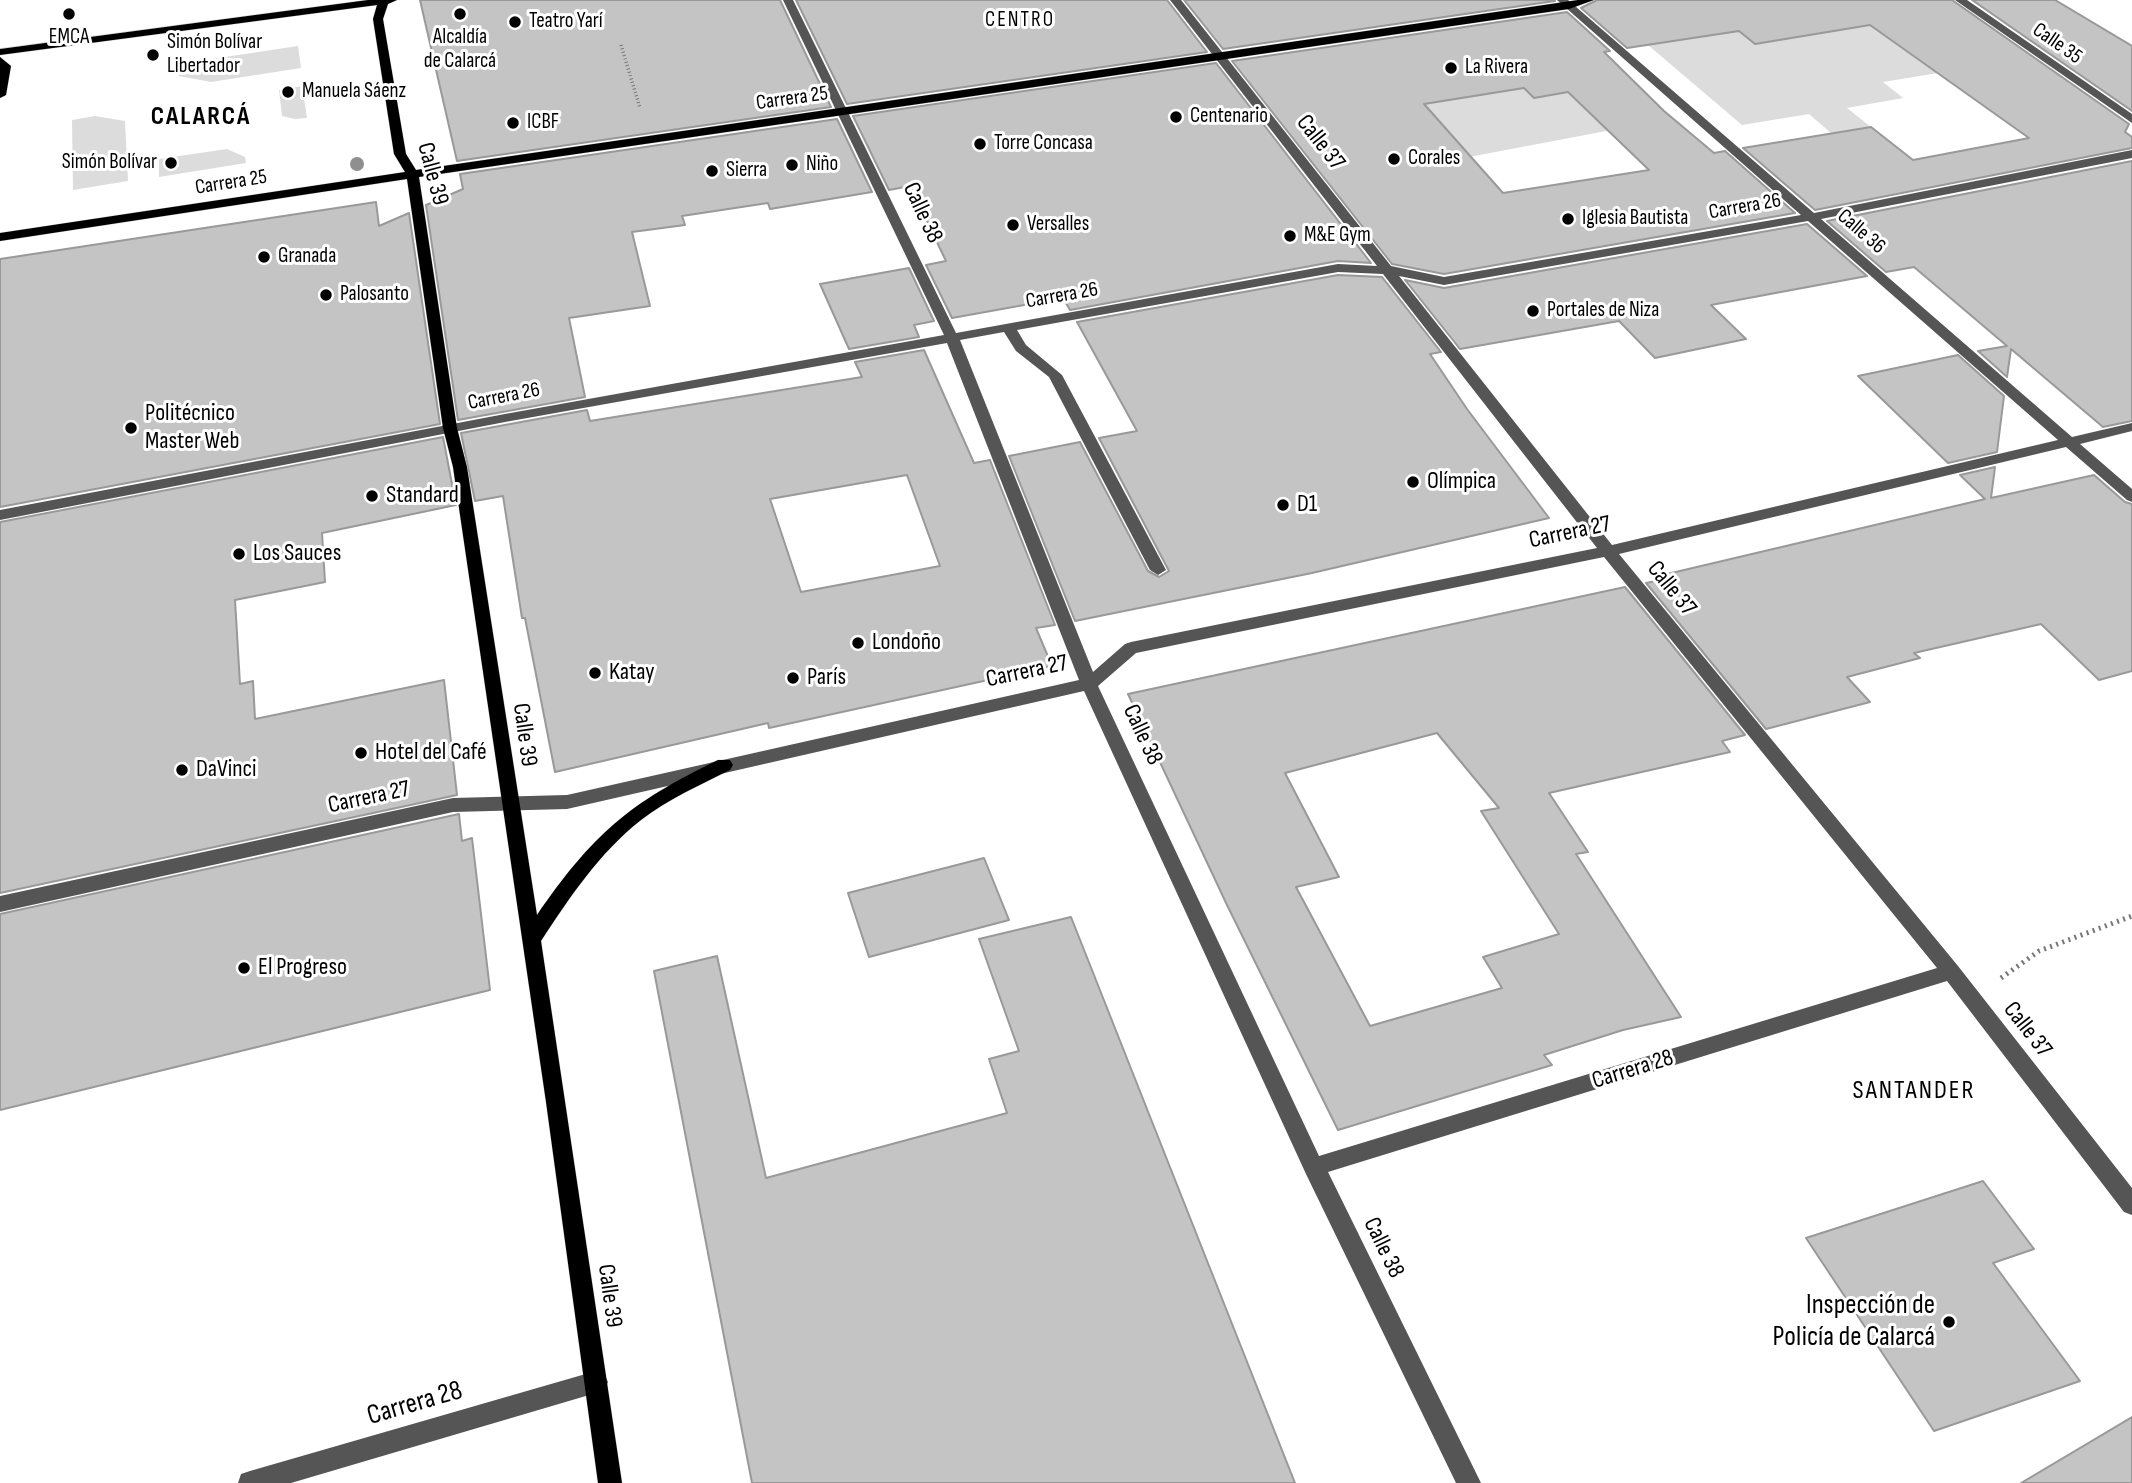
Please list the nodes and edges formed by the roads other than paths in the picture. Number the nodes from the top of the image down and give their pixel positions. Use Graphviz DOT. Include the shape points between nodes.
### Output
graph roads {
  1 [pos="387,0"];
  2 [pos="788,0"];
  3 [pos="1175,0"];
  4 [pos="1589,0"];
  5 [pos="1960,0"];
  6 [pos="1565,3"];
  7 [pos="0,52"];
  8 [pos="1220,57"];
  9 [pos="0,60"];
  10 [pos="0,95"];
  11 [pos="844,110"];
  12 [pos="2132,119"];
  13 [pos="2132,154"];
  14 [pos="412,174"];
  15 [pos="1812,217"];
  16 [pos="0,237"];
  17 [pos="1390,270"];
  18 [pos="1008,327"];
  19 [pos="951,336"];
  20 [pos="2132,427"];
  21 [pos="450,429"];
  22 [pos="2068,442"];
  23 [pos="2132,497"];
  24 [pos="0,515"];
  25 [pos="1608,551"];
  26 [pos="1158,570"];
  27 [pos="1089,684"];
  28 [pos="724,765"];
  29 [pos="509,805"];
  30 [pos="0,904"];
  31 [pos="532,939"];
  32 [pos="1951,972"];
  33 [pos="1314,1167"];
  34 [pos="2132,1205"];
  35 [pos="596,1382"];
  36 [pos="250,1483"];
  37 [pos="610,1483"];
  38 [pos="1469,1483"];
  1 -- 7 [label="main road"];
  1 -- 14 [label="main road, Calle 39" via="378,19 400,154"];
  2 -- 11 [label="street, Calle 38"];
  3 -- 8 [label="street, Calle 37"];
  4 -- 6 [label="main road, Carrera 25"];
  5 -- 12 [label="street, Calle 35"];
  6 -- 8 [label="main road, Carrera 25"];
  6 -- 15 [label="street, Calle 36"];
  8 -- 11 [label="main road, Carrera 25"];
  8 -- 17 [label="street, Calle 37"];
  9 -- 10 [label="main road" via="5,66"];
  11 -- 14 [label="main road, Carrera 25"];
  11 -- 19 [label="street, Calle 38"];
  13 -- 15 [label="street, Carrera 26"];
  14 -- 16 [label="main road, Carrera 25"];
  14 -- 21 [label="main road, Calle 39"];
  15 -- 17 [label="street, Carrera 26" via="1444,281"];
  15 -- 22 [label="street, Calle 36"];
  17 -- 18 [label="street, Carrera 26" via="1338,268"];
  17 -- 25 [label="street, Calle 37"];
  18 -- 19 [label="street, Carrera 26"];
  18 -- 26 [label="street" via="1021,348 1055,375"];
  19 -- 21 [label="street, Carrera 26"];
  19 -- 27 [label="street, Calle 38"];
  20 -- 22 [label="street, Carrera 27"];
  21 -- 24 [label="street, Carrera 26"];
  21 -- 29 [label="main road, Calle 39" via="460,467"];
  22 -- 23 [label="street, Calle 36"];
  22 -- 25 [label="street, Carrera 27"];
  25 -- 27 [label="street, Carrera 27" via="1131,648"];
  25 -- 32 [label="street, Calle 37"];
  27 -- 28 [label="street, Carrera 27"];
  27 -- 33 [label="street, Calle 38"];
  28 -- 29 [label="street, Carrera 27" via="567,802"];
  28 -- 31 [label="main road" via="668,793 606,840 567,885"];
  29 -- 30 [label="street, Carrera 27" via="453,805"];
  29 -- 31 [label="main road, Calle 39"];
  31 -- 35 [label="main road, Calle 39"];
  32 -- 33 [label="street, Carrera 28"];
  32 -- 34 [label="street, Calle 37"];
  33 -- 38 [label="street, Calle 38"];
  35 -- 36 [label="street, Carrera 28"];
  35 -- 37 [label="main road, Calle 39"];
}
